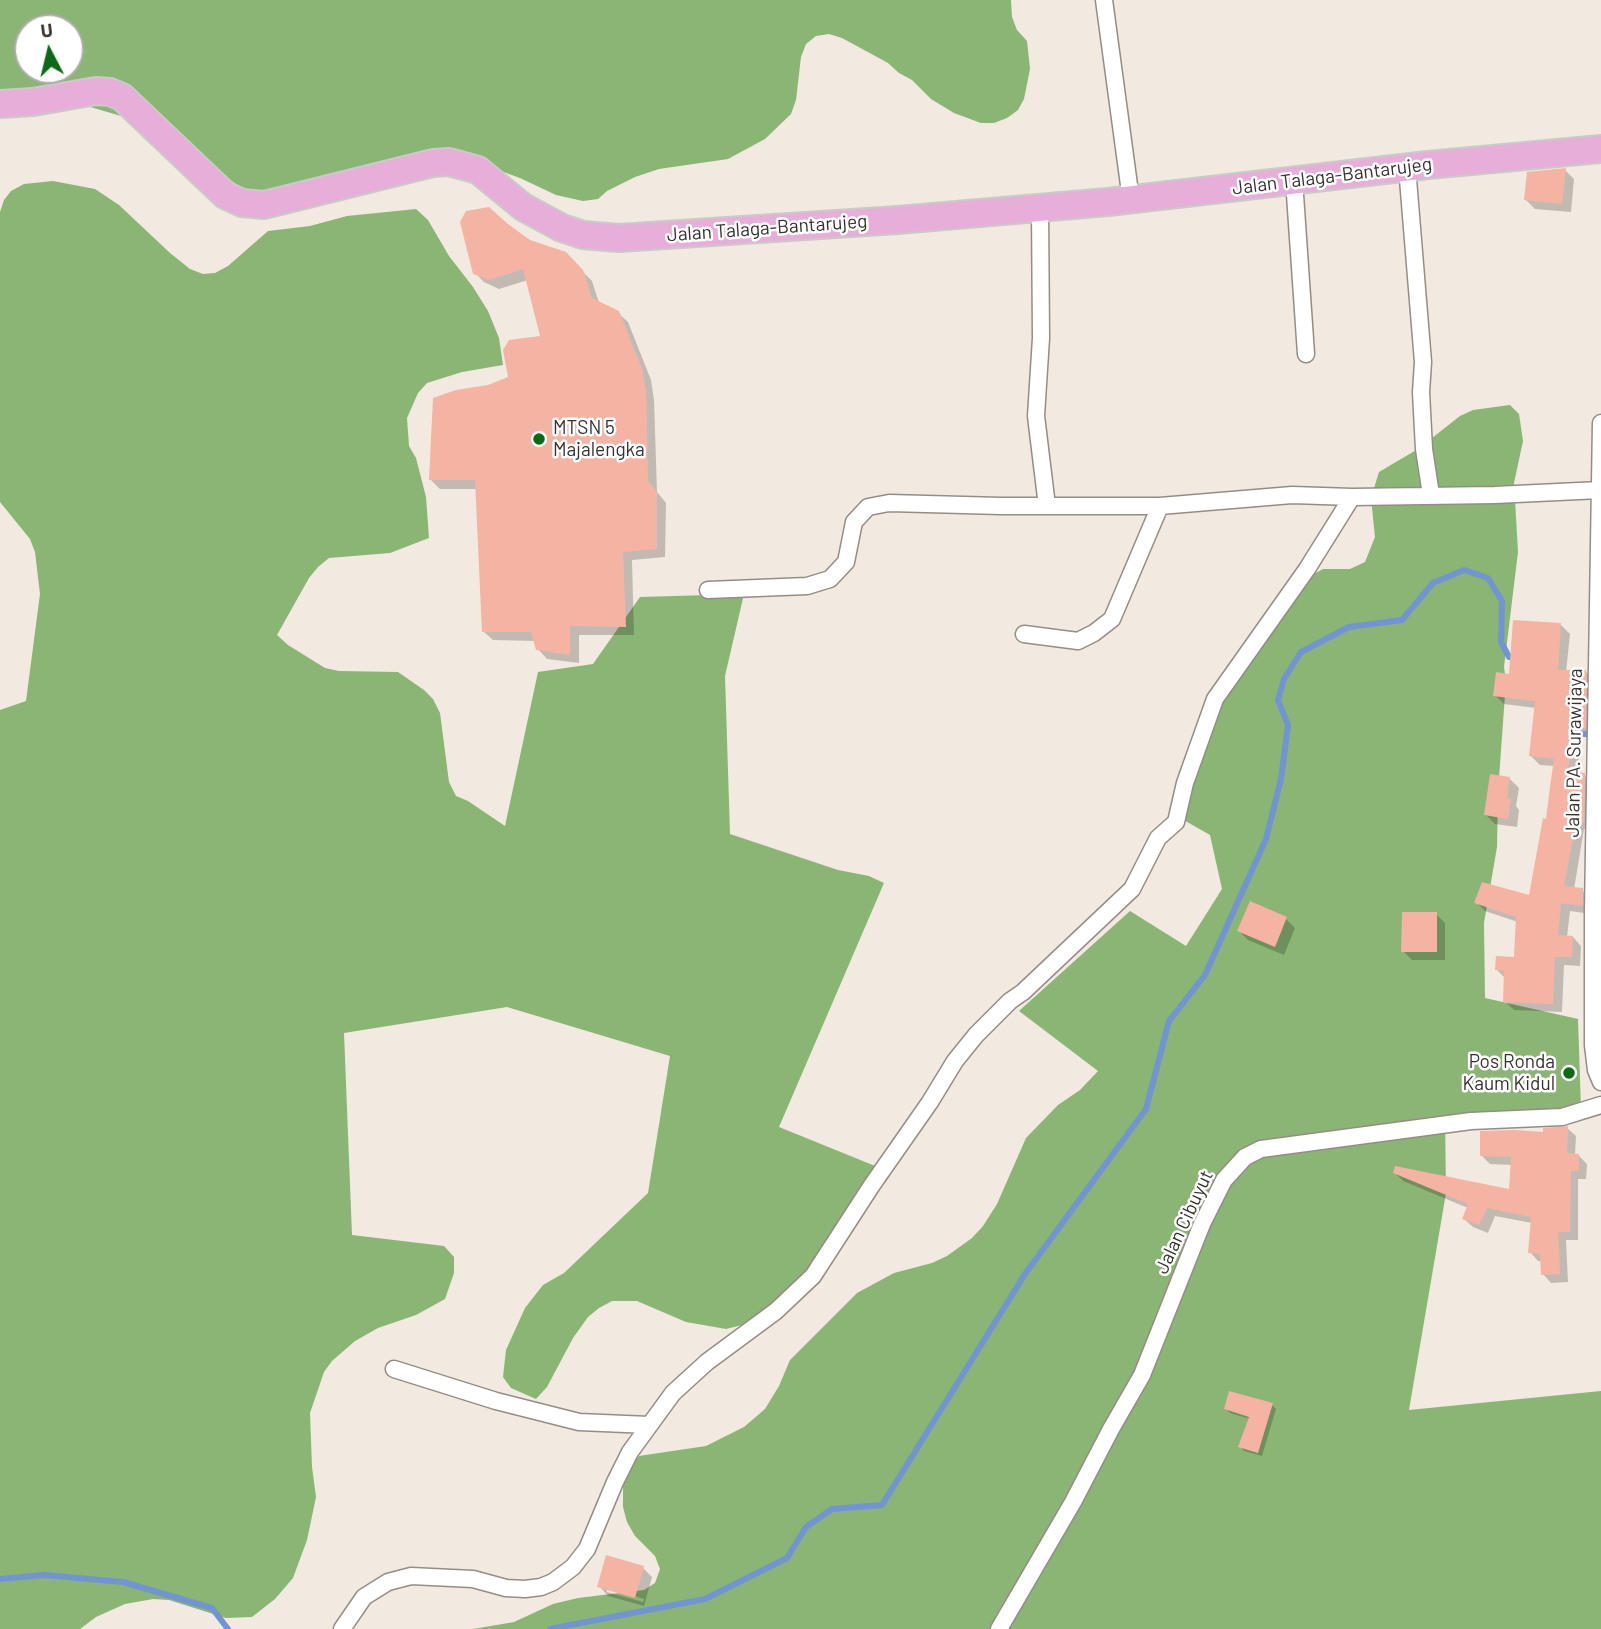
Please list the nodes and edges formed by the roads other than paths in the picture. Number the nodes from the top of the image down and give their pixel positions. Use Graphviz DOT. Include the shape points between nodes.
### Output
graph roads {
  1 [pos="1104,0"];
  2 [pos="0,104"];
  3 [pos="1601,149"];
  4 [pos="1407,167"];
  5 [pos="1294,180"];
  6 [pos="1131,200"];
  7 [pos="1040,208"];
  8 [pos="1306,354"];
  9 [pos="1601,423"];
  10 [pos="1601,464"];
  11 [pos="1600,490"];
  12 [pos="1431,495"];
  13 [pos="1352,497"];
  14 [pos="1047,506"];
  15 [pos="1160,506"];
  16 [pos="708,590"];
  17 [pos="1024,634"];
  18 [pos="1597,800"];
  19 [pos="1601,1082"];
  20 [pos="1601,1105"];
  21 [pos="394,1369"];
  22 [pos="649,1425"];
  23 [pos="342,1629"];
  24 [pos="999,1629"];
  1 -- 6 [label="street"];
  2 -- 7 [label="main road, Jalan Talaga-Bantarujeg" via="110,92 122,97 225,195 242,203 264,205 449,162 478,170 523,207 562,228 591,236 619,238"];
  3 -- 4 [label="main road, Jalan Talaga-Bantarujeg"];
  4 -- 5 [label="main road, Jalan Talaga-Bantarujeg"];
  4 -- 12 [label="street" via="1423,362 1424,449"];
  5 -- 6 [label="main road, Jalan Talaga-Bantarujeg"];
  5 -- 8 [label="street"];
  6 -- 7 [label="main road, Jalan Talaga-Bantarujeg"];
  7 -- 14 [label="street" via="1036,416"];
  9 -- 10 [label="street, Jalan PA. Surawijaya"];
  10 -- 11 [label="street, Jalan PA. Surawijaya"];
  11 -- 12 [label="street"];
  11 -- 18 [label="street, Jalan PA. Surawijaya"];
  12 -- 13 [label="street"];
  13 -- 15 [label="street" via="1292,495"];
  13 -- 22 [label="street" via="1215,699 1176,822 1158,838 1132,889 976,1035 813,1276 776,1311 707,1362 673,1393"];
  14 -- 15 [label="street"];
  14 -- 16 [label="street" via="889,503 867,508 854,522 846,562 830,579 807,586"];
  15 -- 17 [label="street" via="1112,619 1078,641"];
  18 -- 19 [label="street, Jalan PA. Surawijaya" via="1593,1045"];
  20 -- 24 [label="street, Jalan Cibuyut" via="1562,1117 1471,1121 1348,1136 1261,1149 1245,1157 1224,1180 1202,1224 1142,1375"];
  21 -- 22 [label="street" via="579,1422"];
  22 -- 23 [label="street" via="625,1461 587,1549 565,1574 541,1587 525,1589 473,1579 411,1576 388,1582 364,1597"];
}
